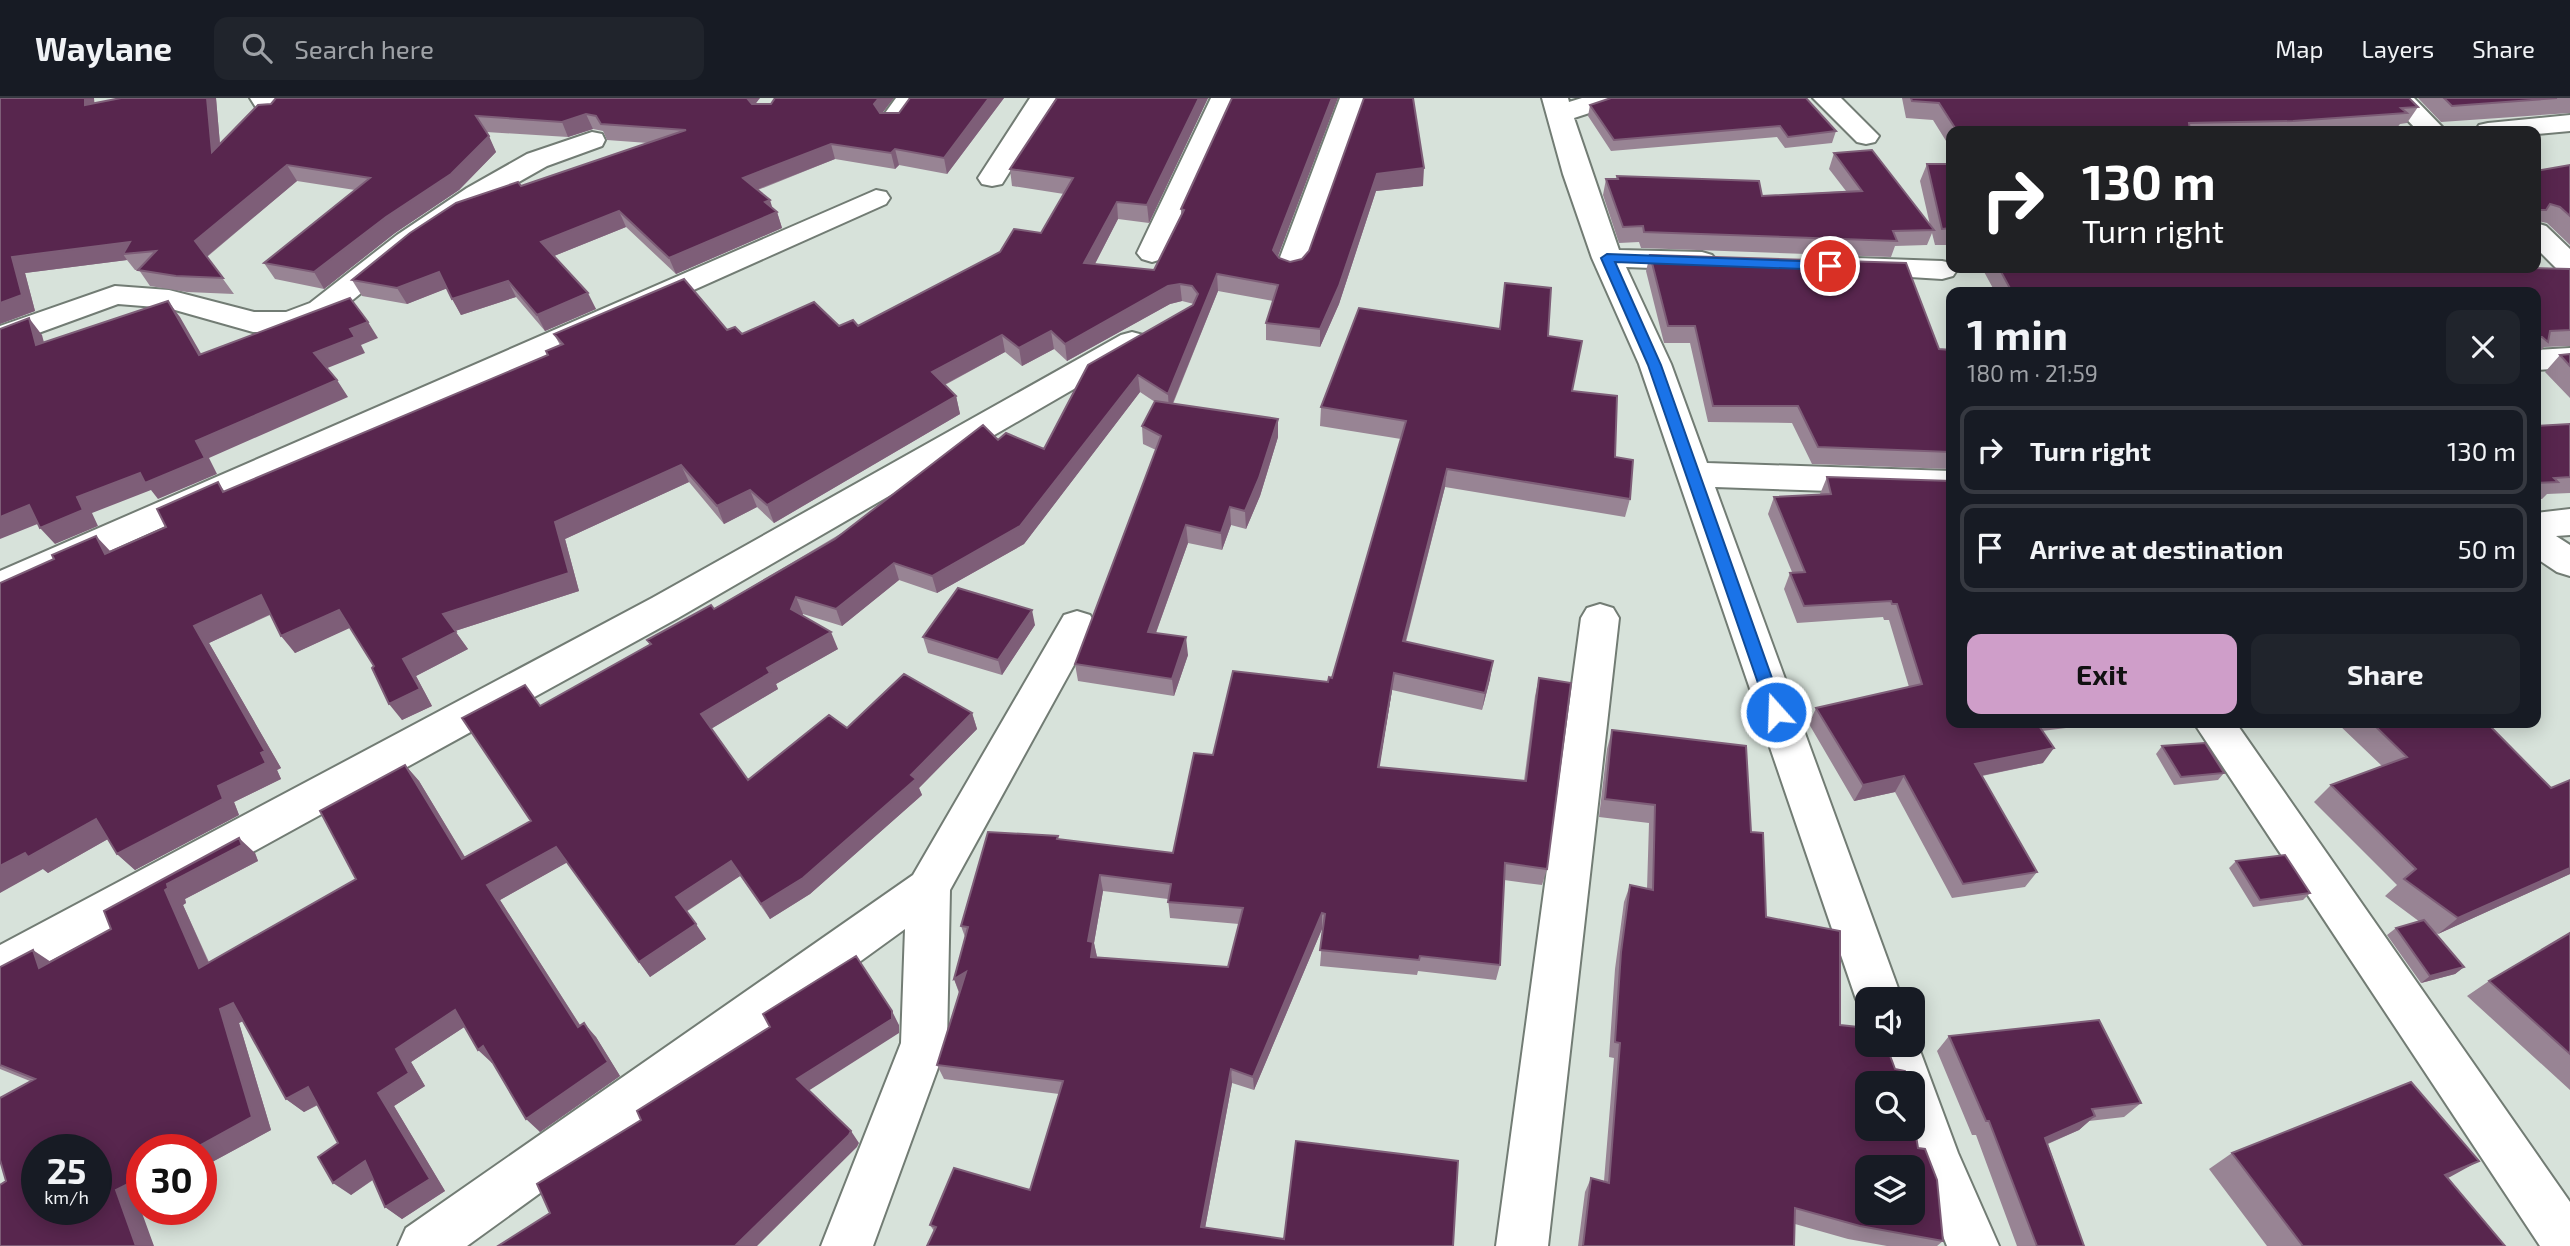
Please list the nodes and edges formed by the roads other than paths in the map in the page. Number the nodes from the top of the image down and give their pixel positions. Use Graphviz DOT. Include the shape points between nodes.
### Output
graph roads {
  1 [pos="909,98"];
  2 [pos="1043,98"];
  3 [pos="1224,98"];
  4 [pos="1353,98"];
  5 [pos="1608,98"];
  6 [pos="1826,98"];
  7 [pos="2399,98"];
  8 [pos="1557,106"];
  9 [pos="893,120"];
  10 [pos="2570,123"];
  11 [pos="2428,126"];
  12 [pos="2539,126"];
  13 [pos="1866,136"];
  14 [pos="592,140"];
  15 [pos="992,178"];
  16 [pos="876,198"];
  17 [pos="2570,228"];
  18 [pos="2541,231"];
  19 [pos="2541,237"];
  20 [pos="1152,253"];
  21 [pos="1607,258"];
  22 [pos="1733,262"];
  23 [pos="1830,266"];
  24 [pos="2570,266"];
  25 [pos="1291,268"];
  26 [pos="1942,270"];
  27 [pos="1158,327"];
  28 [pos="0,337"];
  29 [pos="2570,358"];
  30 [pos="2541,360"];
  31 [pos="1695,474"];
  32 [pos="1946,483"];
  33 [pos="2570,523"];
  34 [pos="2541,526"];
  35 [pos="2541,543"];
  36 [pos="2570,563"];
  37 [pos="0,586"];
  38 [pos="1600,618"];
  39 [pos="1077,625"];
  40 [pos="2217,728"];
  41 [pos="928,888"];
  42 [pos="0,968"];
  43 [pos="1875,987"];
  44 [pos="1925,1128"];
  45 [pos="2570,1245"];
  46 [pos="424,1246"];
  47 [pos="847,1246"];
  48 [pos="1522,1246"];
  49 [pos="1973,1246"];
  1 -- 9 [label="street"];
  2 -- 15 [label="street"];
  3 -- 20 [label="street"];
  4 -- 25 [label="street"];
  5 -- 8 [label="street"];
  6 -- 13 [label="street"];
  7 -- 11 [label="street"];
  8 -- 21 [label="street"];
  10 -- 12 [label="street"];
  14 -- 28 [label="street" via="537,160 477,194 407,241 321,310 290,322 253,322 169,299 115,295"];
  16 -- 37 [label="street"];
  17 -- 18 [label="street"];
  19 -- 24 [label="street"];
  21 -- 22 [label="street"];
  21 -- 31 [label="street" via="1655,365"];
  23 -- 26 [label="street"];
  27 -- 42 [label="street" via="665,608"];
  29 -- 30 [label="street"];
  31 -- 32 [label="street"];
  31 -- 43 [label="street"];
  33 -- 34 [label="street"];
  35 -- 36 [label="street"];
  38 -- 48 [label="street"];
  39 -- 41 [label="street"];
  40 -- 45 [label="street"];
  41 -- 46 [label="street"];
  41 -- 47 [label="street" via="924,1043"];
  44 -- 49 [label="street"];
}
